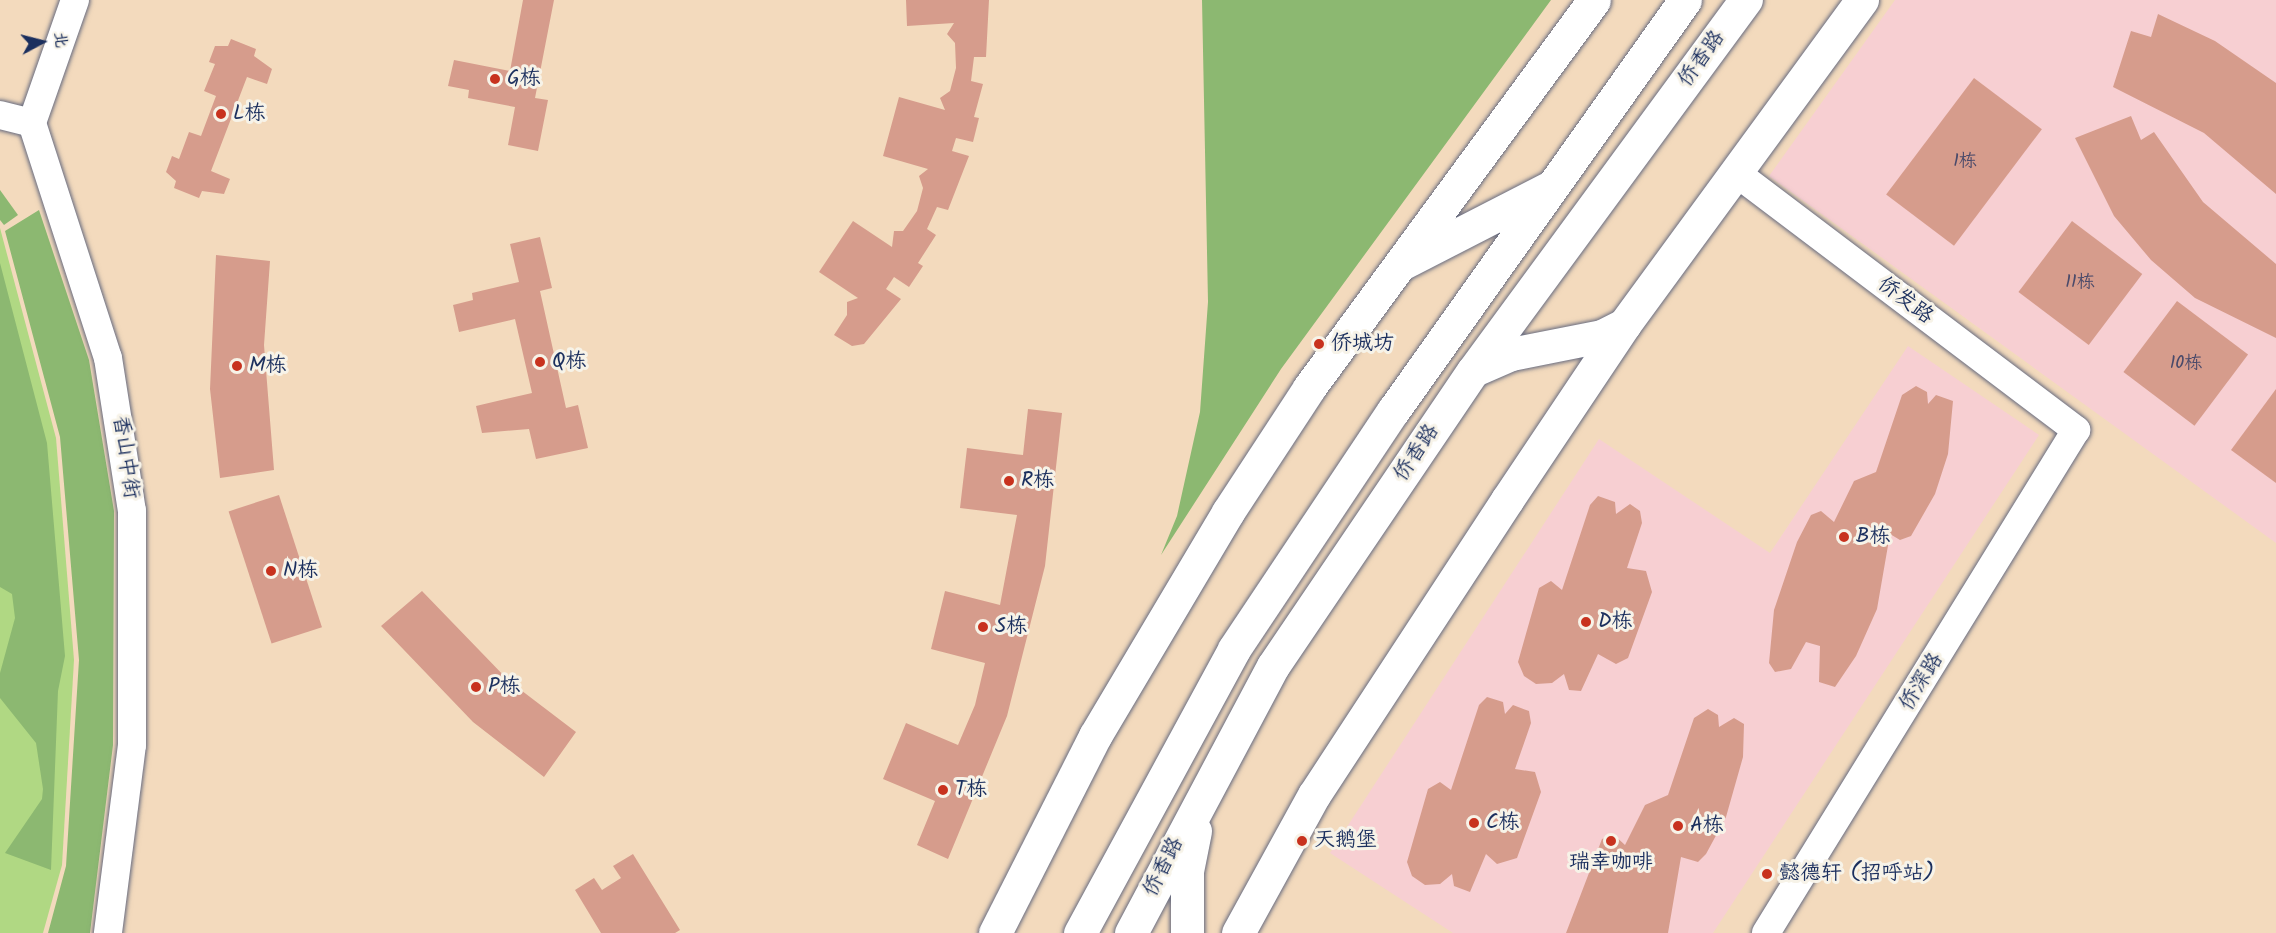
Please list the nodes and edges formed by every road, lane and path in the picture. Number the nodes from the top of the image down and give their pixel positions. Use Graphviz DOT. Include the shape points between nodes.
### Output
graph roads {
  1 [pos="75,0"];
  2 [pos="1594,0"];
  3 [pos="1685,0"];
  4 [pos="1746,0"];
  5 [pos="1862,0"];
  6 [pos="1650,49"];
  7 [pos="1689,78"];
  8 [pos="0,115"];
  9 [pos="32,123"];
  10 [pos="1735,172"];
  11 [pos="1553,185"];
  12 [pos="1397,266"];
  13 [pos="1624,325"];
  14 [pos="1473,371"];
  15 [pos="2076,430"];
  16 [pos="1202,792"];
  17 [pos="108,933"];
  18 [pos="995,933"];
  19 [pos="1080,933"];
  20 [pos="1131,933"];
  21 [pos="1187,933"];
  22 [pos="1238,933"];
  23 [pos="1766,933"];
  1 -- 9 [label="street"];
  2 -- 12 [label="main road"];
  3 -- 6 [label="main road, 侨香路"];
  4 -- 7 [label="main road, 侨香路"];
  5 -- 10 [label="main road"];
  6 -- 7 [label="main road"];
  6 -- 11 [label="main road, 侨香路"];
  7 -- 14 [label="main road, 侨香路"];
  8 -- 9 [label="street"];
  9 -- 17 [label="street, 香山中街" via="108,358 132,511 132,745"];
  10 -- 13 [label="main road"];
  10 -- 15 [label="street, 侨发路"];
  11 -- 12 [label="main road"];
  11 -- 19 [label="main road, 侨香路" via="1234,649"];
  12 -- 18 [label="main road" via="1303,398 1146,646"];
  13 -- 14 [label="main road" via="1602,336 1512,354"];
  13 -- 22 [label="main road" via="1314,795"];
  14 -- 16 [label="main road, 侨香路" via="1273,666"];
  15 -- 23 [label="street, 侨深路"];
  16 -- 20 [label="main road, 侨香路"];
  16 -- 21 [label="main road" via="1187,871"];
}
